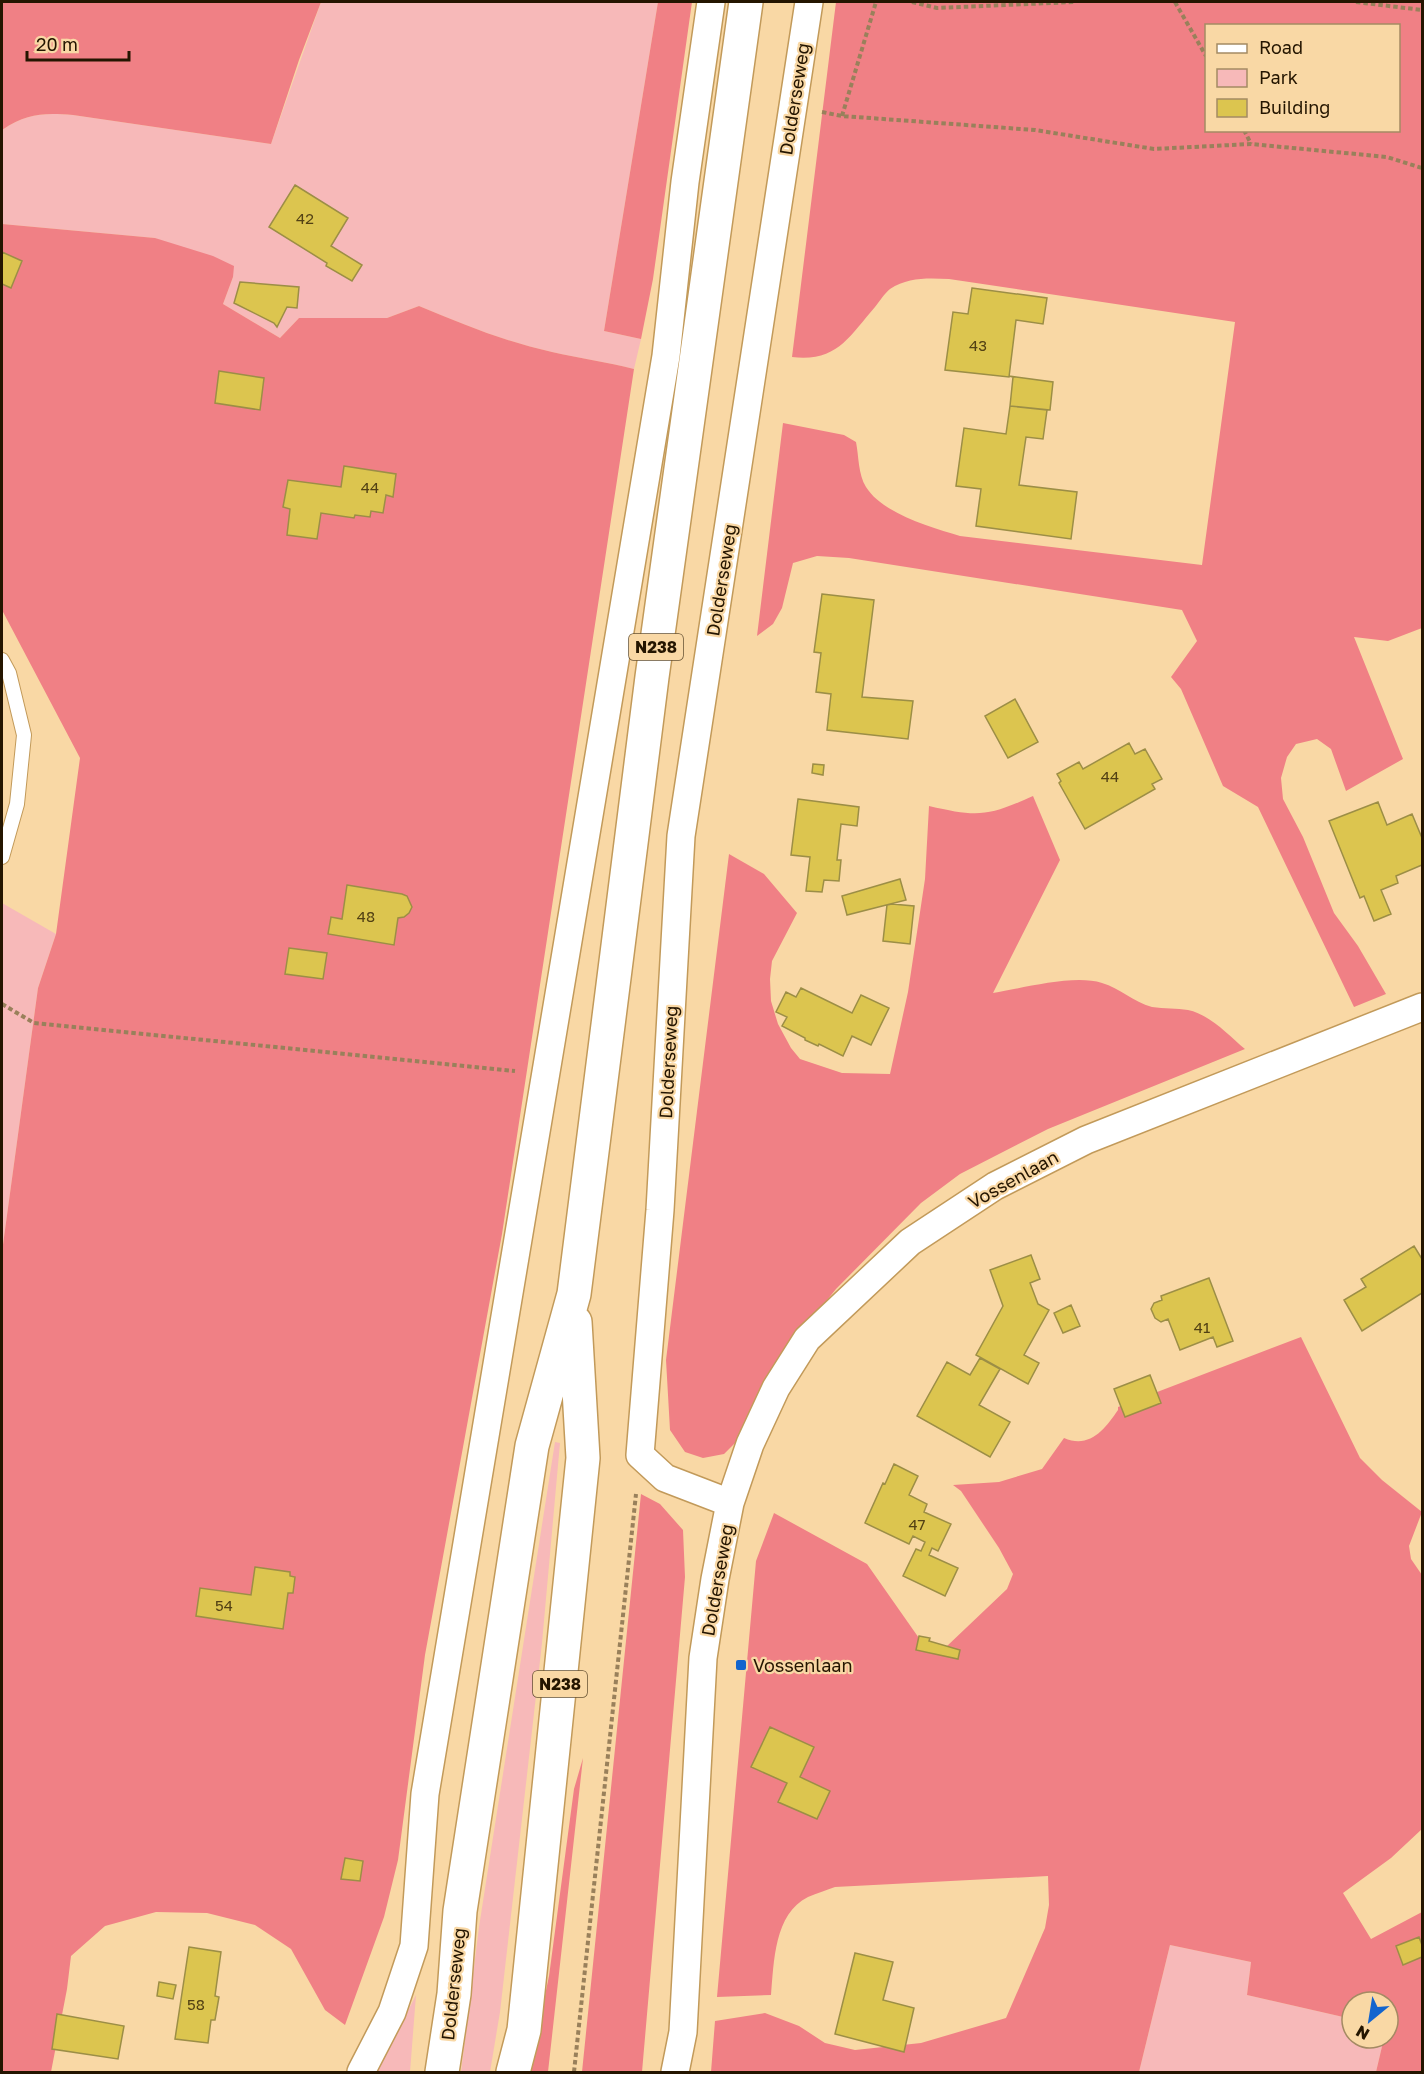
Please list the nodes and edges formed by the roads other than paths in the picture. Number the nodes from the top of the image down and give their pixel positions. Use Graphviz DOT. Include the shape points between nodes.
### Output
graph roads {
  1 [pos="711,2"];
  2 [pos="746,2"];
  3 [pos="809,2"];
  4 [pos="2,660"];
  5 [pos="2,857"];
  6 [pos="1422,1007"];
  7 [pos="574,1294"];
  8 [pos="730,1503"];
  9 [pos="361,2073"];
  10 [pos="442,2073"];
  11 [pos="513,2073"];
  12 [pos="675,2073"];
  1 -- 9 [label="street" via="666,356 425,1794 414,1946 392,2012"];
  2 -- 7 [label="main road, Dolderseweg / N238" via="652,677"];
  3 -- 8 [label="street, Dolderseweg" via="681,836 660,1210 640,1455 665,1478"];
  4 -- 5 [label="lane" via="9,673 24,735 17,804"];
  6 -- 8 [label="street, Vossenlaan" via="1086,1140 995,1186 909,1242 807,1339 776,1388 750,1444"];
  7 -- 10 [label="main road, Dolderseweg / N238" via="532,1446 460,1911 454,1994"];
  7 -- 11 [label="main road, Dolderseweg / N238" via="583,1458 524,2030"];
  8 -- 12 [label="street, Dolderseweg" via="703,1658 683,2032"];
}
